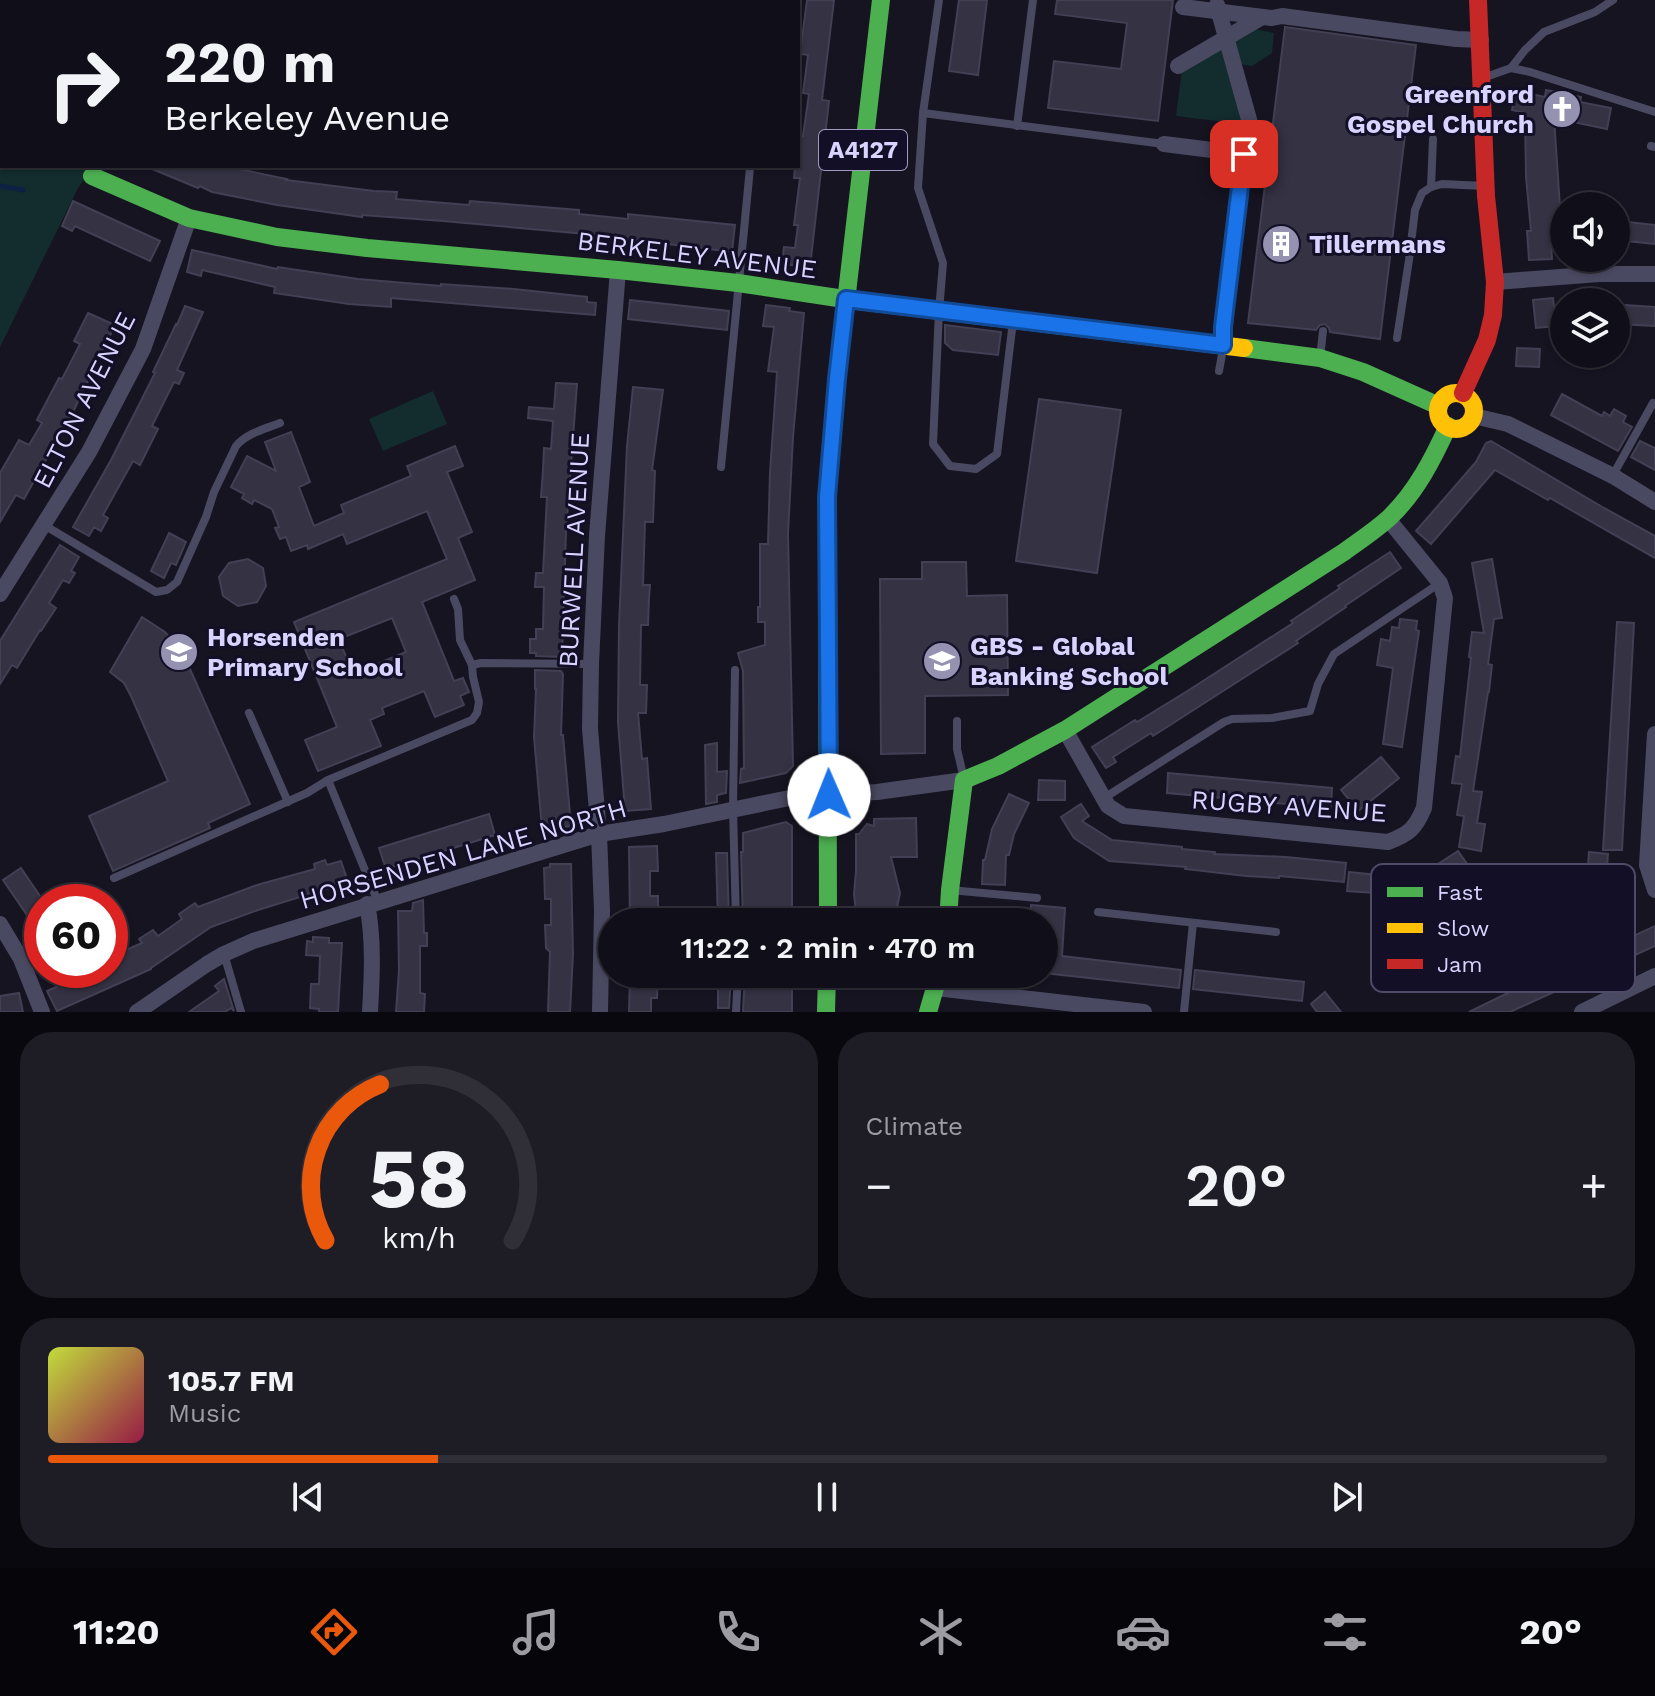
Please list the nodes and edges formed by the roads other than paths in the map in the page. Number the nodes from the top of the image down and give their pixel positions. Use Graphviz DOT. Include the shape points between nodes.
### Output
graph roads {
  1 [pos="881,0"];
  2 [pos="939,0"];
  3 [pos="1033,0"];
  4 [pos="1613,0"];
  5 [pos="1217,5"];
  6 [pos="1478,6"];
  7 [pos="1183,7"];
  8 [pos="1262,17"];
  9 [pos="1226,38"];
  10 [pos="1481,40"];
  11 [pos="1178,66"];
  12 [pos="1511,68"];
  13 [pos="1482,78"];
  14 [pos="1655,112"];
  15 [pos="923,113"];
  16 [pos="1250,123"];
  17 [pos="1017,126"];
  18 [pos="1433,139"];
  19 [pos="1164,144"];
  20 [pos="750,168"];
  21 [pos="1242,169"];
  22 [pos="1267,170"];
  23 [pos="87,171"];
  24 [pos="1486,186"];
  25 [pos="1431,187"];
  26 [pos="189,218"];
  27 [pos="618,270"];
  28 [pos="1655,274"];
  29 [pos="1495,282"];
  30 [pos="738,283"];
  31 [pos="846,299"];
  32 [pos="939,311"];
  33 [pos="1014,320"];
  34 [pos="1323,331"];
  35 [pos="1397,338"];
  36 [pos="1223,345"];
  37 [pos="1325,360"];
  38 [pos="1219,371"];
  39 [pos="1463,393"];
  40 [pos="1653,403"];
  41 [pos="1439,406"];
  42 [pos="1474,416"];
  43 [pos="280,423"];
  44 [pos="1448,426"];
  45 [pos="721,467"];
  46 [pos="1613,476"];
  47 [pos="1655,502"];
  48 [pos="1388,519"];
  49 [pos="44,525"];
  50 [pos="1440,583"];
  51 [pos="0,594"];
  52 [pos="454,599"];
  53 [pos="591,664"];
  54 [pos="472,665"];
  55 [pos="735,670"];
  56 [pos="249,713"];
  57 [pos="957,721"];
  58 [pos="1065,730"];
  59 [pos="1655,734"];
  60 [pos="328,780"];
  61 [pos="964,780"];
  62 [pos="829,795"];
  63 [pos="1104,798"];
  64 [pos="288,802"];
  65 [pos="733,809"];
  66 [pos="599,834"];
  67 [pos="114,878"];
  68 [pos="950,890"];
  69 [pos="1655,890"];
  70 [pos="1037,898"];
  71 [pos="372,903"];
  72 [pos="736,908"];
  73 [pos="828,908"];
  74 [pos="949,908"];
  75 [pos="1098,912"];
  76 [pos="1193,923"];
  77 [pos="0,924"];
  78 [pos="1276,932"];
  79 [pos="224,954"];
  80 [pos="1655,976"];
  81 [pos="1635,986"];
  82 [pos="737,988"];
  83 [pos="829,988"];
  84 [pos="936,988"];
  85 [pos="985,988"];
  86 [pos="1623,992"];
  87 [pos="831,1011"];
  88 [pos="42,1012"];
  89 [pos="137,1012"];
  90 [pos="241,1012"];
  91 [pos="370,1012"];
  92 [pos="600,1012"];
  93 [pos="736,1012"];
  94 [pos="928,1012"];
  95 [pos="1144,1012"];
  96 [pos="1184,1012"];
  97 [pos="1582,1012"];
  1 -- 31 [label="street, A4127"];
  2 -- 15 [label="lane"];
  3 -- 17 [label="lane"];
  4 -- 12 [label="lane" via="1544,32"];
  5 -- 7 [label="street"];
  5 -- 8 [label="street"];
  5 -- 9 [label="street"];
  6 -- 10 [label="street"];
  8 -- 9 [label="street"];
  8 -- 10 [label="street"];
  9 -- 11 [label="street"];
  9 -- 16 [label="street"];
  10 -- 13 [label="street"];
  12 -- 13 [label="lane"];
  12 -- 14 [label="lane"];
  13 -- 24 [label="street"];
  15 -- 17 [label="lane"];
  15 -- 32 [label="lane" via="918,188 943,263"];
  17 -- 19 [label="lane"];
  18 -- 25 [label="lane"];
  19 -- 21 [label="street" via="1244,154"];
  20 -- 30 [label="lane"];
  21 -- 22 [label="lane"];
  21 -- 36 [label="street"];
  23 -- 26 [label="street, BERKELEY AVENUE"];
  24 -- 25 [label="lane"];
  24 -- 29 [label="street"];
  25 -- 35 [label="lane" via="1415,210"];
  26 -- 27 [label="street, BERKELEY AVENUE" via="277,237"];
  26 -- 49 [label="street, ELTON AVENUE" via="143,349"];
  27 -- 30 [label="street, BERKELEY AVENUE"];
  27 -- 53 [label="street, BURWELL AVENUE"];
  28 -- 29 [label="street"];
  29 -- 39 [label="street" via="1487,340"];
  30 -- 31 [label="street, BERKELEY AVENUE"];
  30 -- 45 [label="lane"];
  31 -- 32 [label="street, BERKELEY AVENUE"];
  31 -- 62 [label="street, A4127" via="827,497"];
  32 -- 33 [label="street, BERKELEY AVENUE"];
  32 -- 33 [label="lane" via="933,444 950,466 976,469 997,454"];
  33 -- 36 [label="street, BERKELEY AVENUE"];
  34 -- 37 [label="lane"];
  36 -- 37 [label="street, BERKELEY AVENUE"];
  36 -- 38 [label="lane"];
  37 -- 41 [label="street, BERKELEY AVENUE"];
  39 -- 41 [label="street" via="1447,395"];
  39 -- 42 [label="street" via="1472,401"];
  40 -- 46 [label="lane"];
  41 -- 44 [label="street" via="1440,419"];
  42 -- 44 [label="street" via="1465,426"];
  42 -- 46 [label="street" via="1508,424"];
  43 -- 49 [label="lane" via="236,446 177,582 167,590 156,592"];
  44 -- 48 [label="street" via="1415,487"];
  46 -- 47 [label="street"];
  48 -- 50 [label="street"];
  48 -- 58 [label="street"];
  49 -- 51 [label="street, ELTON AVENUE"];
  50 -- 63 [label="lane" via="1334,654 1310,711 1224,722"];
  50 -- 63 [label="street, RUGBY AVENUE" via="1444,617 1424,808 1406,835 1388,842 1124,816"];
  52 -- 54 [label="lane" via="460,640"];
  53 -- 54 [label="lane"];
  53 -- 66 [label="street, BURWELL AVENUE" via="590,729"];
  54 -- 60 [label="lane" via="479,702 472,720"];
  55 -- 65 [label="lane"];
  56 -- 64 [label="lane"];
  57 -- 61 [label="lane"];
  58 -- 61 [label="street"];
  58 -- 63 [label="street, RUGBY AVENUE"];
  59 -- 69 [label="street" via="1647,865"];
  60 -- 64 [label="lane"];
  60 -- 71 [label="lane"];
  61 -- 62 [label="street, HORSENDEN LANE NORTH"];
  61 -- 68 [label="street"];
  62 -- 65 [label="street, HORSENDEN LANE NORTH"];
  62 -- 73 [label="street, A4127"];
  64 -- 67 [label="lane"];
  65 -- 66 [label="street, HORSENDEN LANE NORTH"];
  65 -- 72 [label="lane"];
  66 -- 71 [label="street, HORSENDEN LANE NORTH"];
  66 -- 92 [label="street, BURWELL AVENUE"];
  68 -- 70 [label="lane"];
  68 -- 74 [label="street"];
  71 -- 79 [label="street, HORSENDEN LANE NORTH"];
  71 -- 91 [label="street"];
  75 -- 76 [label="lane"];
  76 -- 78 [label="lane"];
  76 -- 96 [label="lane"];
  77 -- 88 [label="street"];
  79 -- 89 [label="street, HORSENDEN LANE NORTH"];
  79 -- 90 [label="lane"];
  80 -- 81 [label="street"];
  82 -- 93 [label="lane"];
  83 -- 87 [label="street"];
  84 -- 94 [label="street"];
  85 -- 95 [label="street"];
  86 -- 97 [label="street"];
}
